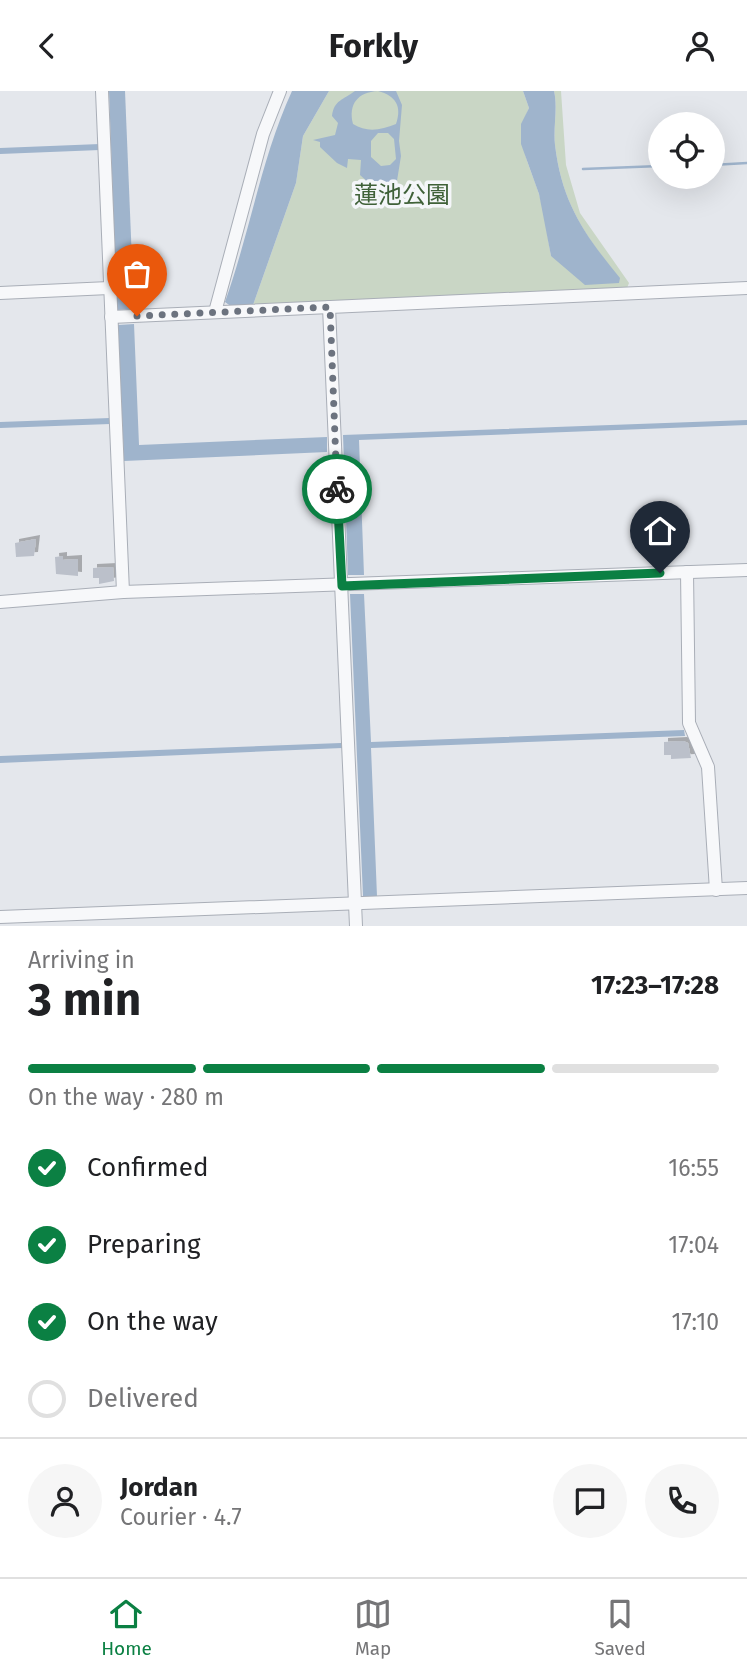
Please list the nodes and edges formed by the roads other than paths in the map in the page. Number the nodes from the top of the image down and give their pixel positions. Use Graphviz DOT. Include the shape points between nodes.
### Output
graph roads {
  1 [pos="102,91"];
  2 [pos="280,91"];
  3 [pos="109,288"];
  4 [pos="747,288"];
  5 [pos="0,293"];
  6 [pos="330,307"];
  7 [pos="215,312"];
  8 [pos="111,317"];
  9 [pos="747,570"];
  10 [pos="687,572"];
  11 [pos="342,586"];
  12 [pos="123,592"];
  13 [pos="0,602"];
  14 [pos="747,888"];
  15 [pos="716,890"];
  16 [pos="355,904"];
  17 [pos="0,917"];
  18 [pos="356,926"];
  1 -- 3 [label="street"];
  2 -- 7 [label="street" via="263,134"];
  3 -- 5 [label="street"];
  3 -- 8 [label="street"];
  4 -- 6 [label="street"];
  6 -- 7 [label="street"];
  6 -- 11 [label="street"];
  7 -- 8 [label="street"];
  8 -- 12 [label="street"];
  9 -- 10 [label="street"];
  10 -- 11 [label="street"];
  10 -- 15 [label="street" via="690,723 708,767"];
  11 -- 12 [label="street"];
  11 -- 16 [label="street"];
  12 -- 13 [label="street"];
  14 -- 15 [label="street"];
  15 -- 16 [label="street"];
  16 -- 17 [label="street"];
  16 -- 18 [label="street"];
}
